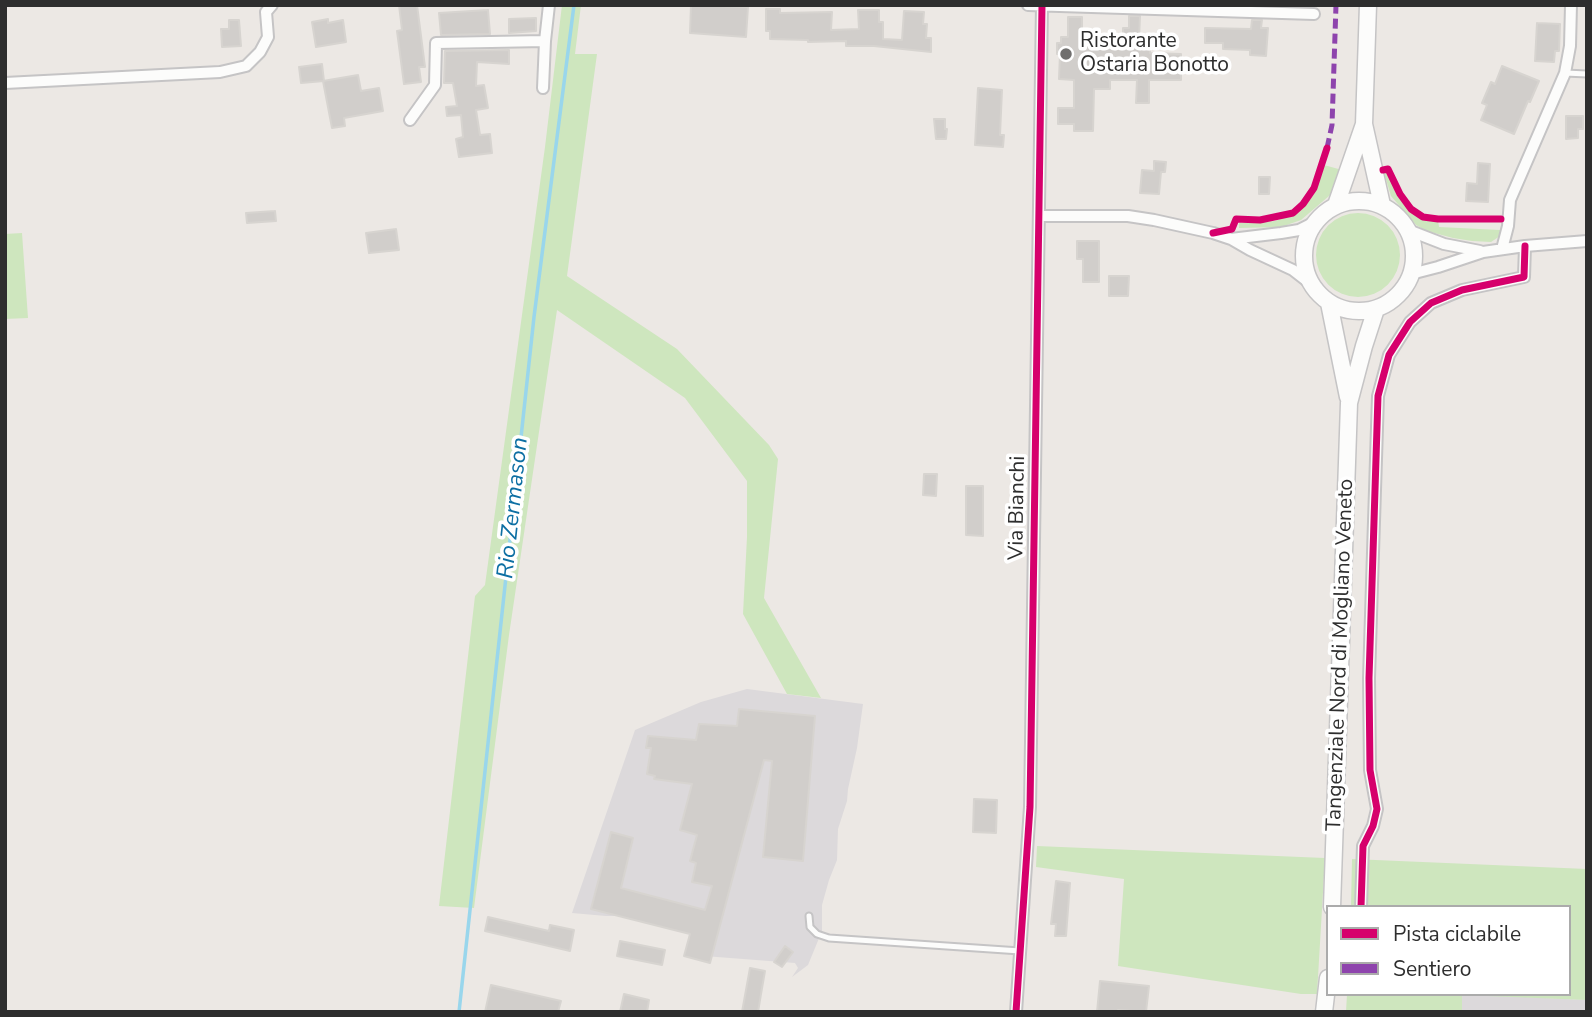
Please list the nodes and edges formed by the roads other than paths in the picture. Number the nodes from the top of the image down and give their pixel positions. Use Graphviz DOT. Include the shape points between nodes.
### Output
graph roads {
  1 [pos="272,5"];
  2 [pos="549,5"];
  3 [pos="1028,5"];
  4 [pos="1042,5"];
  5 [pos="1368,5"];
  6 [pos="1571,5"];
  7 [pos="1314,14"];
  8 [pos="545,41"];
  9 [pos="1565,73"];
  10 [pos="1587,74"];
  11 [pos="5,83"];
  12 [pos="543,88"];
  13 [pos="410,120"];
  14 [pos="1364,124"];
  15 [pos="1336,205"];
  16 [pos="1382,205"];
  17 [pos="1040,216"];
  18 [pos="1315,222"];
  19 [pos="1408,230"];
  20 [pos="1231,239"];
  21 [pos="1587,241"];
  22 [pos="1525,246"];
  23 [pos="1503,249"];
  24 [pos="1483,251"];
  25 [pos="1411,274"];
  26 [pos="1311,284"];
  27 [pos="1329,303"];
  28 [pos="1376,309"];
  29 [pos="1349,402"];
  30 [pos="1332,905"];
  31 [pos="1361,905"];
  32 [pos="808,916"];
  33 [pos="1020,951"];
  34 [pos="1016,1012"];
  1 -- 11 [label="street" via="266,12 268,37 246,66 220,72"];
  2 -- 8 [label="street"];
  3 -- 4 [label="street"];
  4 -- 7 [label="street"];
  4 -- 17 [label="street, Via Bianchi"];
  5 -- 14 [label="main road"];
  6 -- 9 [label="street"];
  8 -- 12 [label="street"];
  8 -- 13 [label="street" via="436,43 435,85"];
  9 -- 10 [label="lane"];
  9 -- 23 [label="street" via="1510,200"];
  14 -- 15 [label="main road"];
  14 -- 16 [label="main road"];
  15 -- 16 [label="main road" via="1359,200"];
  15 -- 18 [label="main road"];
  16 -- 19 [label="main road"];
  17 -- 20 [label="street" via="1128,216"];
  17 -- 33 [label="street, Via Bianchi" via="1030,807"];
  18 -- 20 [label="street" via="1299,230"];
  18 -- 26 [label="main road" via="1304,246"];
  19 -- 24 [label="street" via="1444,244"];
  19 -- 25 [label="main road" via="1413,244"];
  20 -- 26 [label="street"];
  21 -- 22 [label="street"];
  22 -- 23 [label="street"];
  22 -- 31 [label="street" via="1524,277 1462,290 1431,303 1410,322 1389,355 1378,396 1369,678 1370,770 1377,809 1363,846"];
  23 -- 24 [label="street"];
  24 -- 25 [label="street"];
  25 -- 28 [label="main road" via="1403,290"];
  26 -- 27 [label="main road"];
  27 -- 28 [label="main road" via="1358,311"];
  27 -- 29 [label="main road"];
  28 -- 29 [label="main road"];
  29 -- 30 [label="main road, Tangenziale Nord di Mogliano Veneto"];
  32 -- 33 [label="lane" via="810,927 829,938"];
  33 -- 34 [label="street, Via Bianchi"];
}
